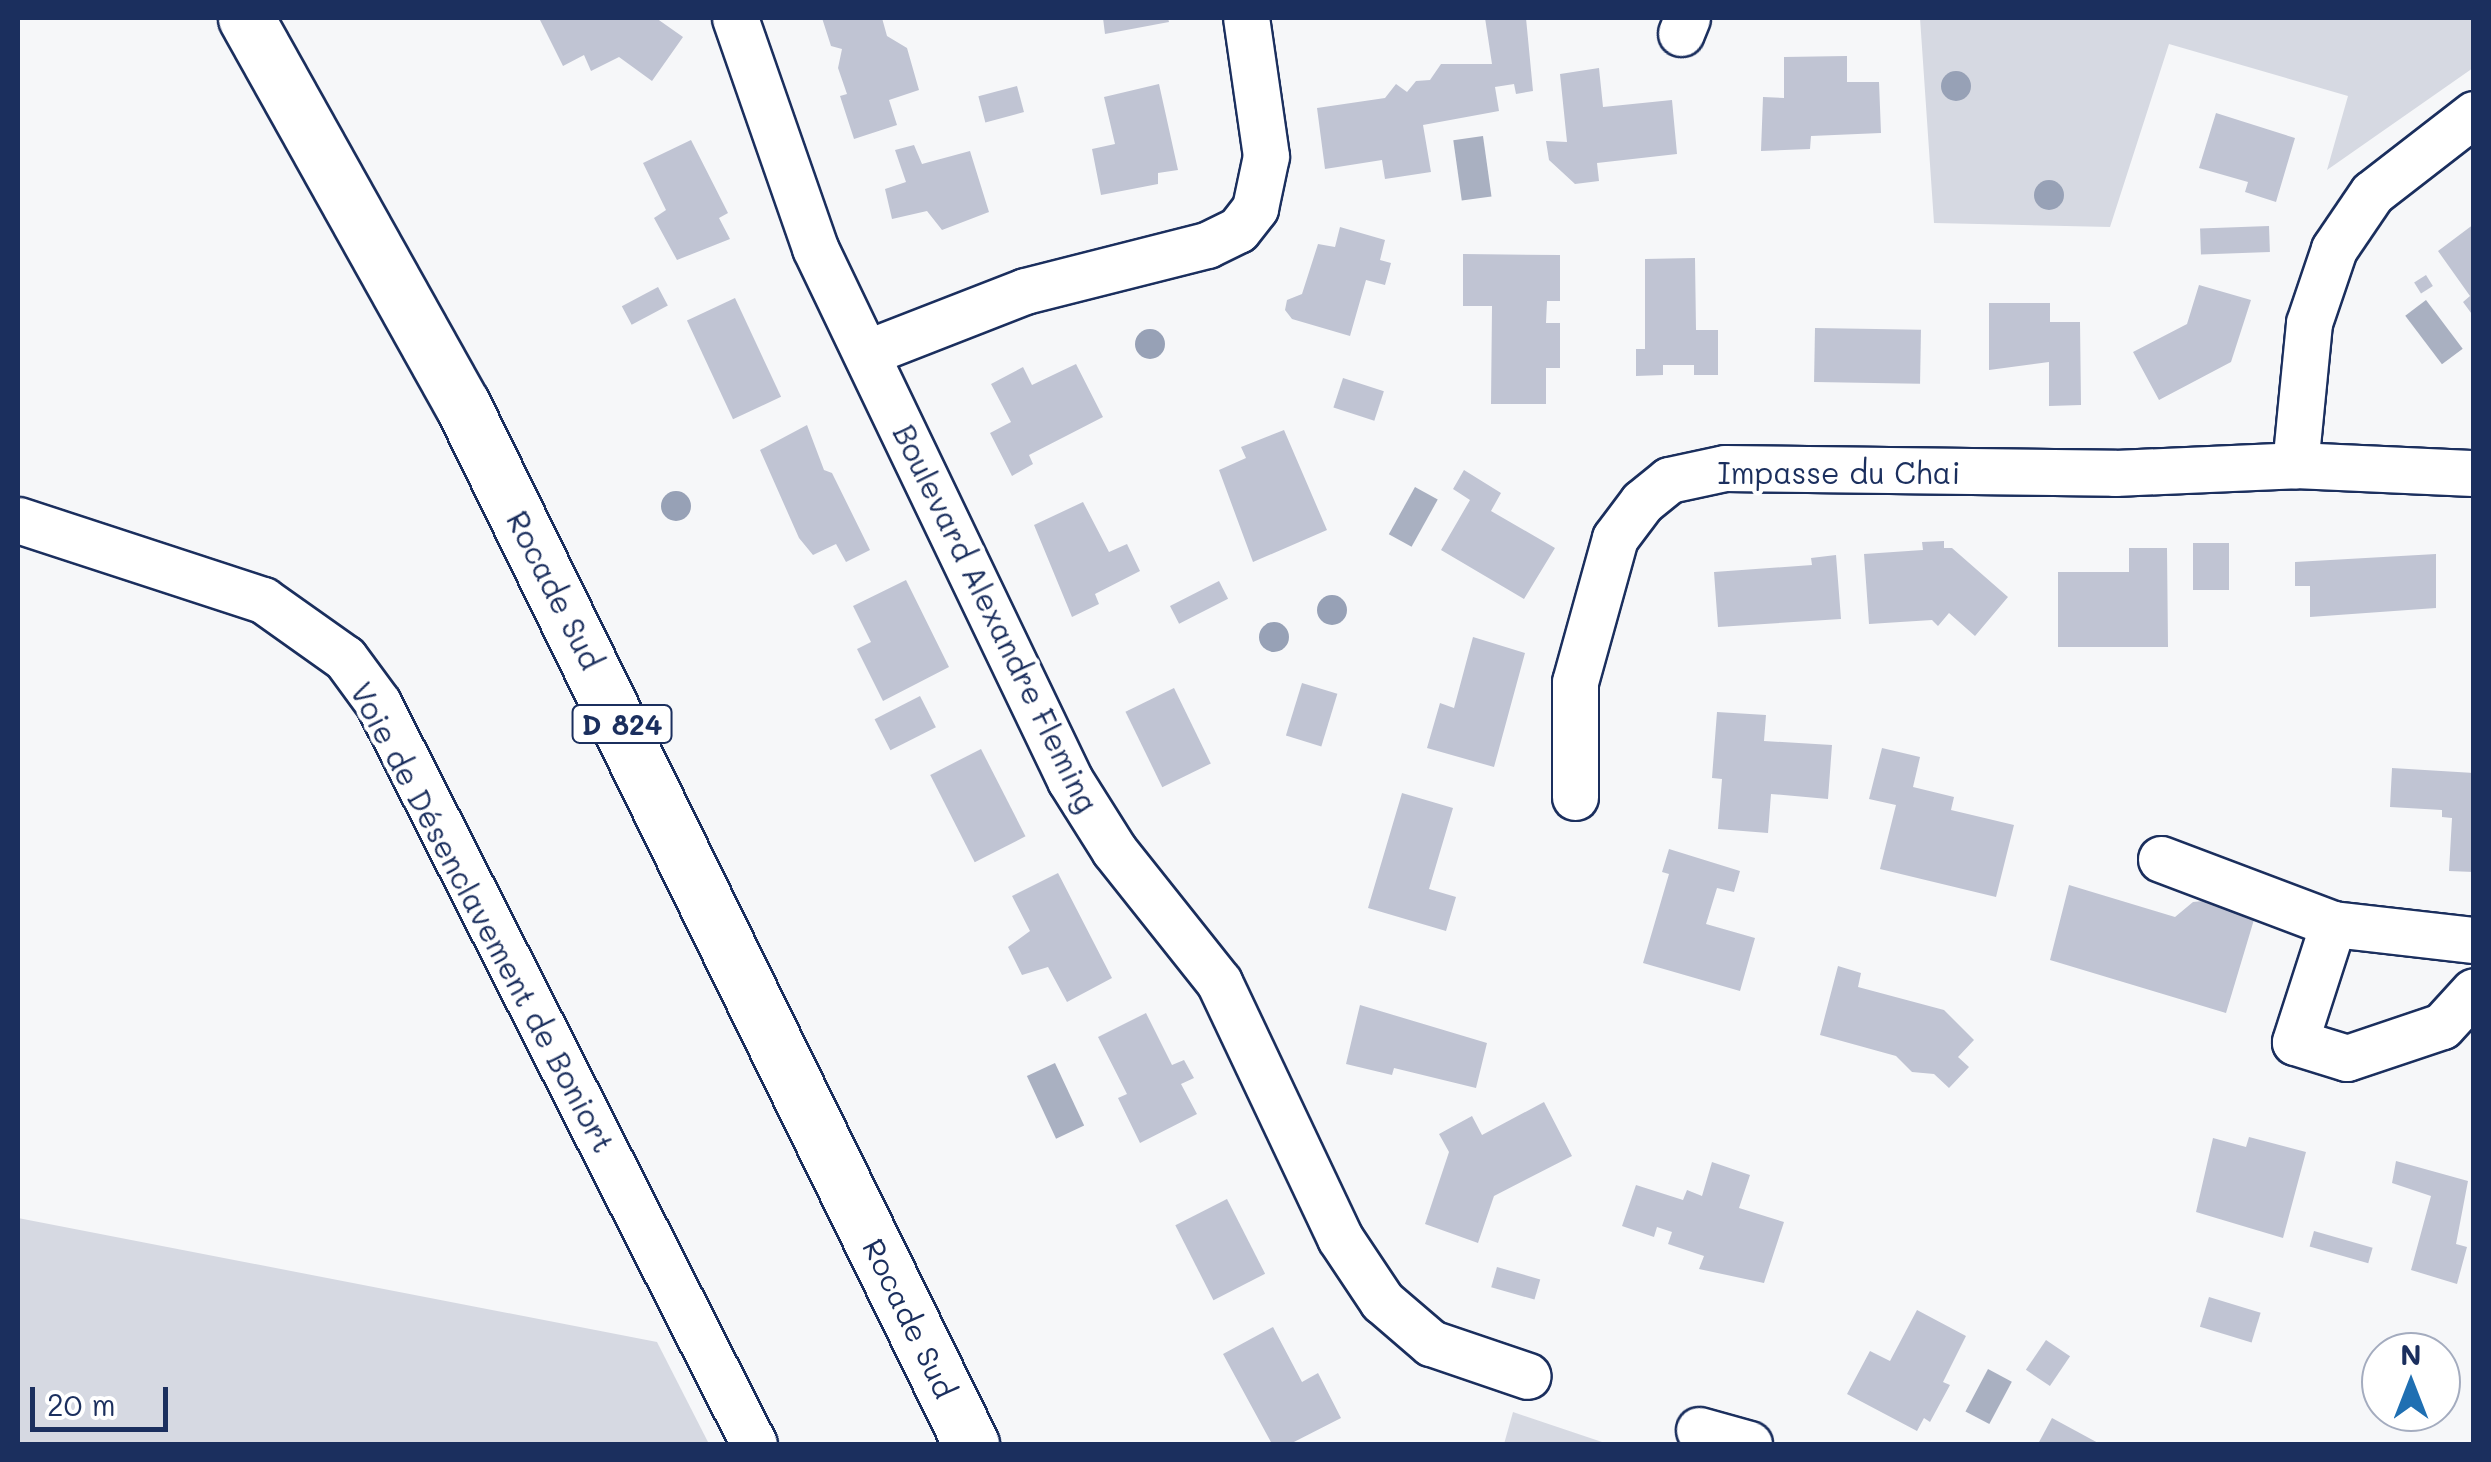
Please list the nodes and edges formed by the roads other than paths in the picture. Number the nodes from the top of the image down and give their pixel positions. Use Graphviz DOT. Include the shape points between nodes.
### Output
graph roads {
  1 [pos="246,18"];
  2 [pos="735,18"];
  3 [pos="1246,18"];
  4 [pos="2474,114"];
  5 [pos="866,353"];
  6 [pos="2296,465"];
  7 [pos="2474,473"];
  8 [pos="18,520"];
  9 [pos="1575,797"];
  10 [pos="2161,859"];
  11 [pos="2332,924"];
  12 [pos="2474,940"];
  13 [pos="2474,991"];
  14 [pos="1528,1376"];
  15 [pos="1699,1430"];
  16 [pos="754,1444"];
  17 [pos="972,1444"];
  18 [pos="1749,1444"];
  1 -- 17 [label="main road, Rocade Sud / D 824" via="462,404"];
  2 -- 5 [label="street, Boulevard Alexandre Fleming" via="815,248"];
  3 -- 5 [label="street" via="1266,156 1254,208 1238,230 1208,245 1025,291"];
  4 -- 6 [label="street" via="2372,193 2334,249 2309,322"];
  5 -- 14 [label="street, Boulevard Alexandre Fleming" via="1070,780 1114,850 1219,982 1340,1238 1382,1301 1431,1342"];
  6 -- 7 [label="street, Impasse du Chai"];
  6 -- 9 [label="street, Impasse du Chai" via="2116,472 1725,468 1670,480 1642,502 1615,538 1575,682"];
  8 -- 16 [label="street, Voie de Désenclavement de Boniort" via="264,600 345,658 378,703"];
  10 -- 11 [label="street"];
  11 -- 12 [label="street"];
  11 -- 13 [label="street" via="2296,1042 2348,1058 2442,1026"];
  15 -- 18 [label="street"];
}
